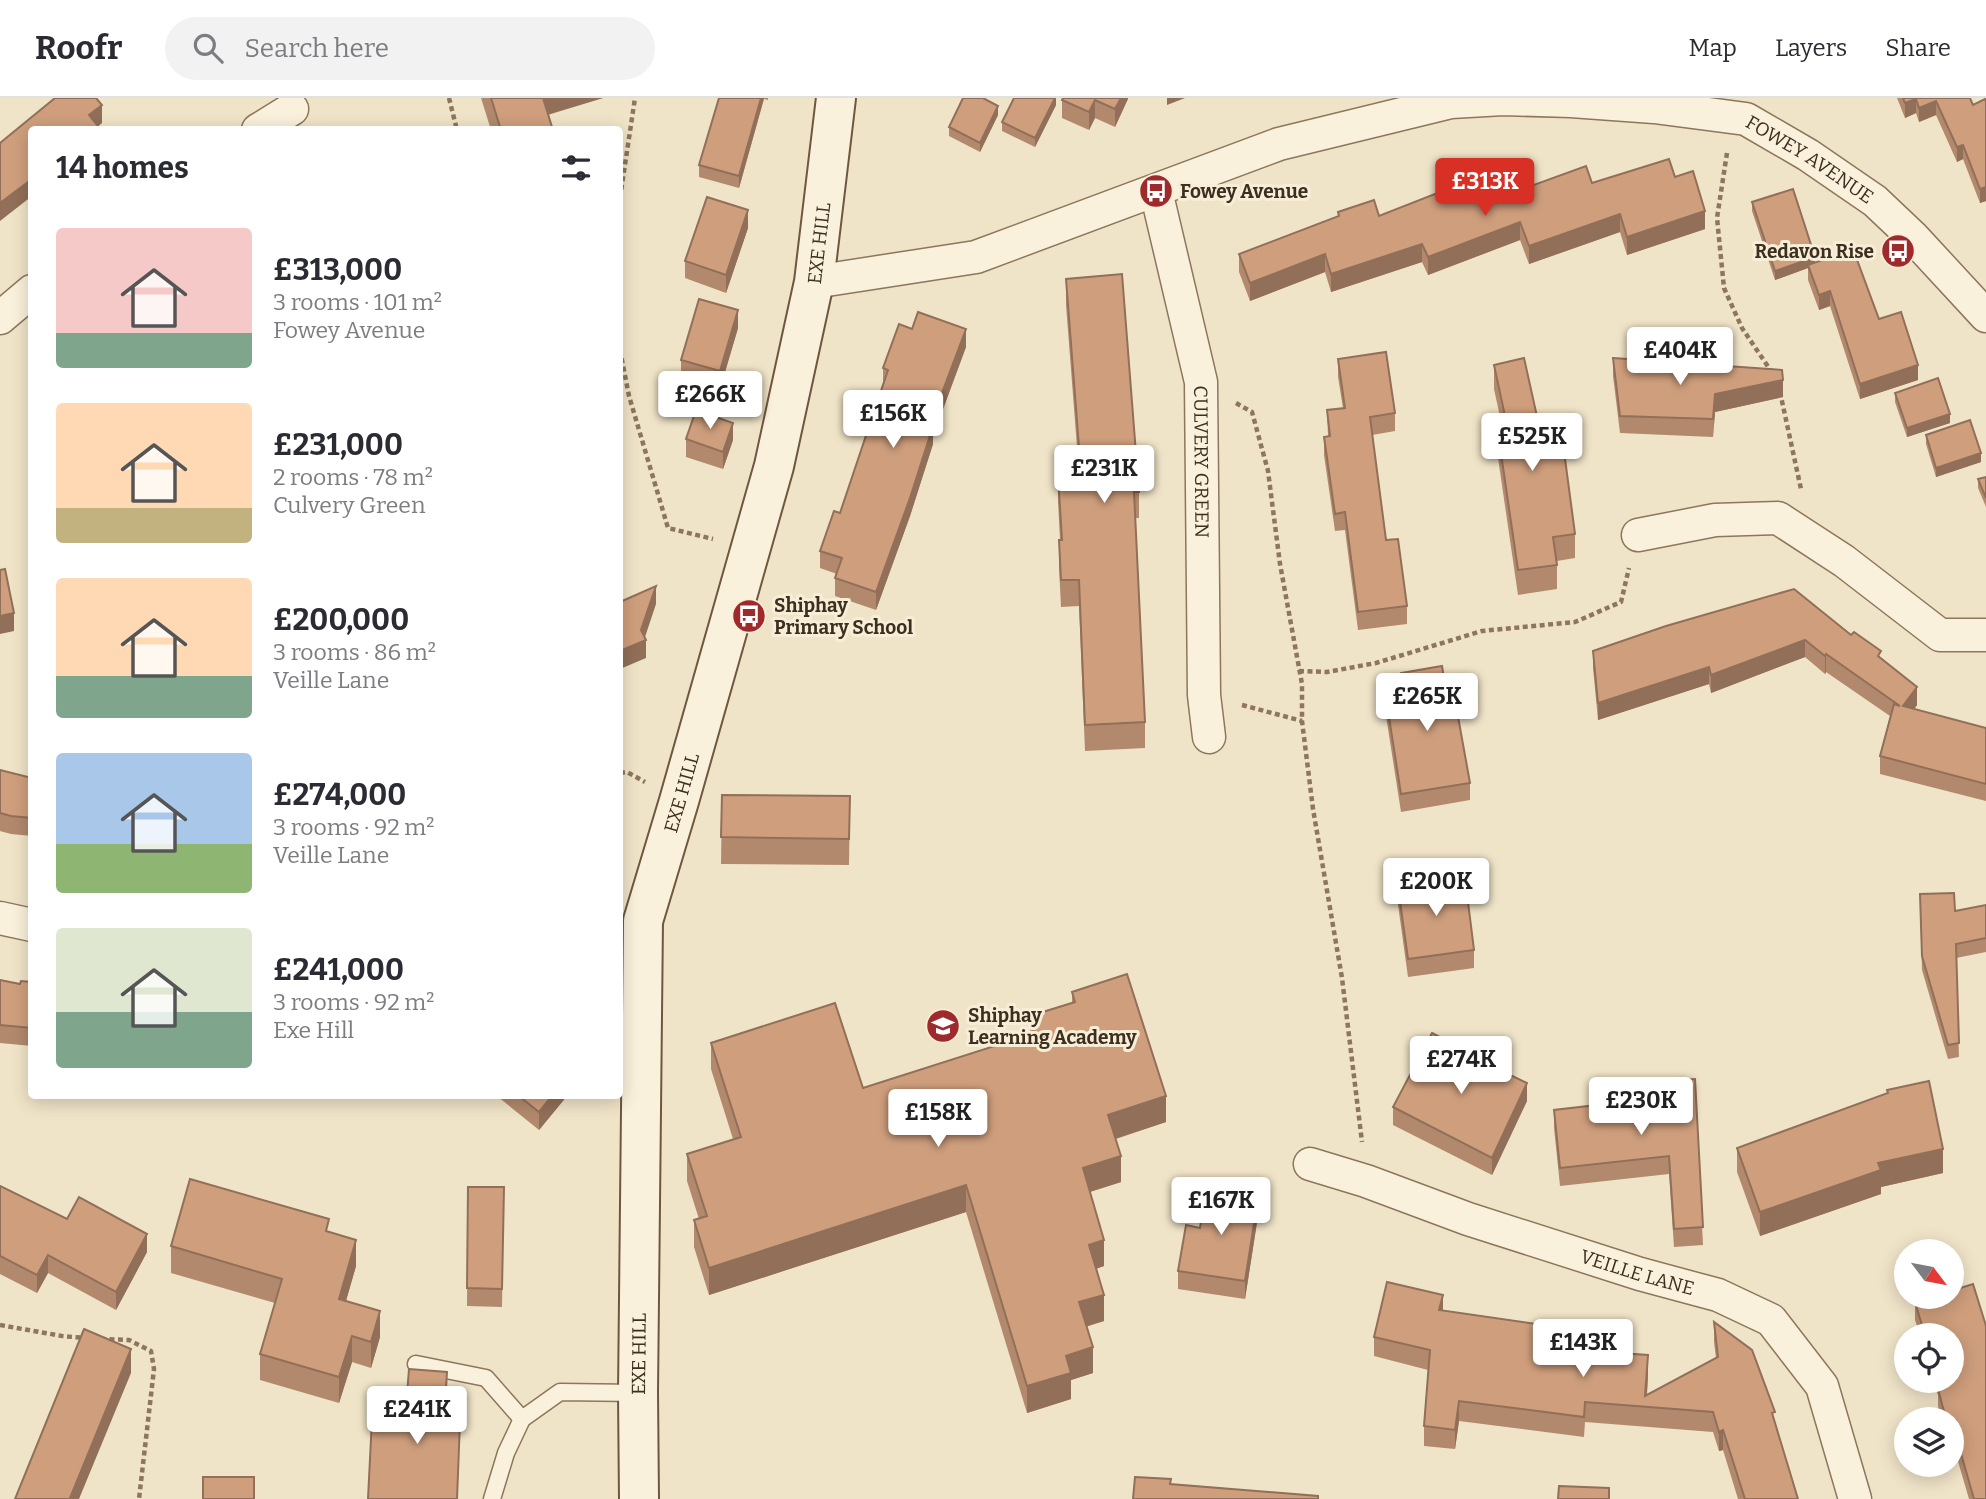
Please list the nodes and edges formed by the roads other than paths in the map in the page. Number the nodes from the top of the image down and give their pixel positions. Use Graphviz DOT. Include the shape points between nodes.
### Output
graph roads {
  1 [pos="836,98"];
  2 [pos="294,112"];
  3 [pos="266,126"];
  4 [pos="1156,191"];
  5 [pos="814,282"];
  6 [pos="28,294"];
  7 [pos="1986,316"];
  8 [pos="0,318"];
  9 [pos="1637,535"];
  10 [pos="1986,635"];
  11 [pos="1209,737"];
  12 [pos="0,918"];
  13 [pos="631,922"];
  14 [pos="28,924"];
  15 [pos="1310,1164"];
  16 [pos="416,1364"];
  17 [pos="638,1393"];
  18 [pos="522,1419"];
  19 [pos="492,1499"];
  20 [pos="639,1499"];
  21 [pos="1855,1499"];
  1 -- 5 [label="street, EXE HILL"];
  2 -- 3 [label="street"];
  4 -- 5 [label="street, FOWEY AVENUE" via="976,257"];
  4 -- 7 [label="street, FOWEY AVENUE" via="1279,144 1451,102 1571,101 1733,117 1746,119 1777,137 1875,201"];
  4 -- 11 [label="street, CULVERY GREEN" via="1201,382 1204,695"];
  5 -- 13 [label="street, EXE HILL" via="751,549"];
  6 -- 8 [label="street"];
  9 -- 10 [label="street" via="1715,520 1778,518 1844,561 1940,635"];
  12 -- 14 [label="street"];
  13 -- 17 [label="street, EXE HILL"];
  15 -- 21 [label="street, VEILLE LANE" via="1468,1219 1718,1295 1771,1320 1822,1386"];
  16 -- 18 [label="lane" via="486,1378"];
  17 -- 18 [label="lane" via="560,1392"];
  17 -- 20 [label="street, EXE HILL"];
  18 -- 19 [label="lane"];
}
